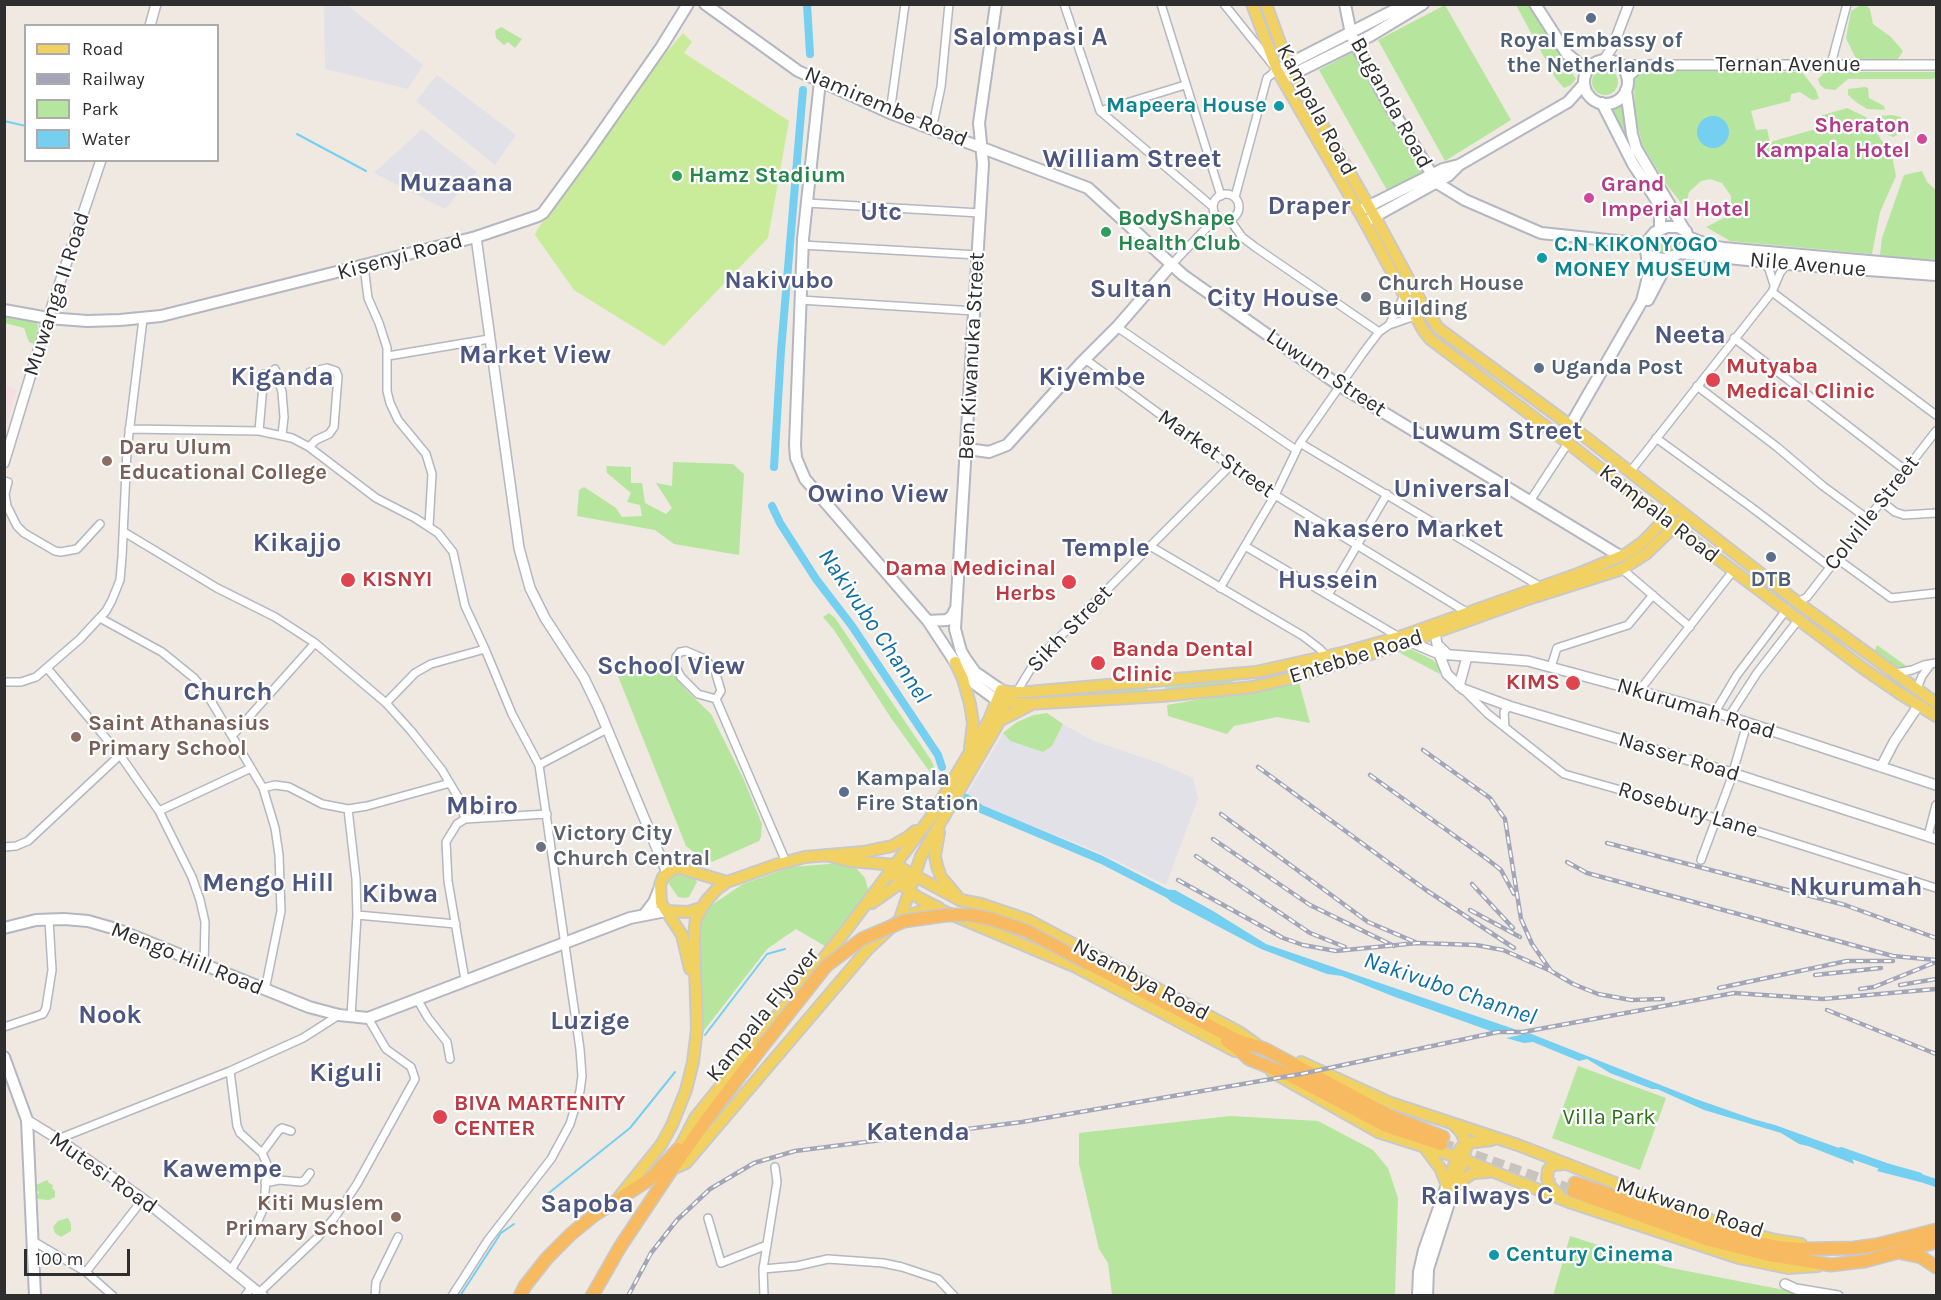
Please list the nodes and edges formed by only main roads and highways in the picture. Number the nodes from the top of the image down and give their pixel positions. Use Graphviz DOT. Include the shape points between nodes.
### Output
graph roads {
  1 [pos="688,4"];
  2 [pos="705,4"];
  3 [pos="996,4"];
  4 [pos="1252,4"];
  5 [pos="1266,4"];
  6 [pos="1346,4"];
  7 [pos="1406,4"];
  8 [pos="1423,4"];
  9 [pos="1535,4"];
  10 [pos="1353,38"];
  11 [pos="1587,70"];
  12 [pos="1285,72"];
  13 [pos="820,81"];
  14 [pos="1584,84"];
  15 [pos="1626,90"];
  16 [pos="1568,102"];
  17 [pos="1599,102"];
  18 [pos="980,147"];
  19 [pos="1434,179"];
  20 [pos="1364,208"];
  21 [pos="1370,220"];
  22 [pos="1660,229"];
  23 [pos="1686,233"];
  24 [pos="1647,249"];
  25 [pos="1674,256"];
  26 [pos="1171,265"];
  27 [pos="1936,267"];
  28 [pos="1936,276"];
  29 [pos="4,310"];
  30 [pos="1573,427"];
  31 [pos="966,446"];
  32 [pos="1681,511"];
  33 [pos="1670,523"];
  34 [pos="1620,556"];
  35 [pos="956,607"];
  36 [pos="1470,615"];
  37 [pos="928,621"];
  38 [pos="1404,639"];
  39 [pos="955,662"];
  40 [pos="1329,662"];
  41 [pos="1240,674"];
  42 [pos="1159,681"];
  43 [pos="1242,688"];
  44 [pos="1006,696"];
  45 [pos="1162,696"];
  46 [pos="1936,703"];
  47 [pos="1034,704"];
  48 [pos="1936,716"];
  49 [pos="999,722"];
  50 [pos="970,751"];
  51 [pos="931,817"];
  52 [pos="943,817"];
  53 [pos="825,855"];
  54 [pos="895,864"];
  55 [pos="915,876"];
  56 [pos="727,882"];
  57 [pos="900,882"];
  58 [pos="660,885"];
  59 [pos="910,892"];
  60 [pos="960,900"];
  61 [pos="701,908"];
  62 [pos="666,912"];
  63 [pos="644,915"];
  64 [pos="953,915"];
  65 [pos="855,918"];
  66 [pos="900,919"];
  67 [pos="4,928"];
  68 [pos="696,987"];
  69 [pos="1156,1000"];
  70 [pos="1265,1050"];
  71 [pos="4,1057"];
  72 [pos="1250,1059"];
  73 [pos="707,1119"];
  74 [pos="1453,1124"];
  75 [pos="1502,1140"];
  76 [pos="1466,1143"];
  77 [pos="680,1147"];
  78 [pos="1425,1148"];
  79 [pos="1460,1159"];
  80 [pos="1574,1166"];
  81 [pos="672,1169"];
  82 [pos="1498,1174"];
  83 [pos="1450,1186"];
  84 [pos="1573,1192"];
  85 [pos="614,1203"];
  86 [pos="1936,1230"];
  87 [pos="1936,1242"];
  88 [pos="1831,1248"];
  89 [pos="1900,1253"];
  90 [pos="1936,1267"];
  91 [pos="35,1296"];
  92 [pos="520,1296"];
  93 [pos="592,1296"];
  94 [pos="1418,1296"];
  95 [pos="1427,1296"];
  1 -- 29 [label="main road, Kisenyi Road" via="543,213 476,237 143,319 87,321"];
  2 -- 13 [label="main road, Namirembe Road" via="798,71"];
  3 -- 18 [label="main road, Ben Kiwanuka Street" via="979,123"];
  4 -- 12 [label="main road, Kampala Road"];
  5 -- 12 [label="main road, Kampala Road"];
  6 -- 10 [label="main road, Buganda Road"];
  7 -- 10 [label="main road"];
  8 -- 10 [label="main road" via="1370,36"];
  9 -- 11 [label="main road" via="1567,54"];
  10 -- 12 [label="main road"];
  10 -- 19 [label="main road, Buganda Road"];
  11 -- 14 [label="main road"];
  11 -- 15 [label="main road" via="1596,62 1613,62 1627,78"];
  12 -- 20 [label="main road, Kampala Road"];
  13 -- 18 [label="main road, Namirembe Road"];
  13 -- 37 [label="main road" via="802,245 796,458 805,479"];
  14 -- 16 [label="main road"];
  14 -- 17 [label="main road" via="1588,94"];
  15 -- 17 [label="main road" via="1614,102"];
  15 -- 23 [label="main road" via="1636,148"];
  16 -- 17 [label="main road"];
  16 -- 19 [label="main road" via="1459,165 1448,176"];
  17 -- 22 [label="main road" via="1657,201"];
  18 -- 26 [label="main road, Luwum Street" via="1088,188"];
  18 -- 31 [label="main road, Ben Kiwanuka Street" via="983,164"];
  19 -- 20 [label="main road"];
  19 -- 21 [label="main road"];
  19 -- 24 [label="main road, Buganda Road" via="1465,200 1541,233"];
  20 -- 21 [label="main road, Kampala Road"];
  21 -- 30 [label="main road, Kampala Road" via="1445,335"];
  21 -- 33 [label="main road, Kampala Road" via="1404,296 1423,330 1438,346"];
  22 -- 23 [label="main road" via="1672,227"];
  22 -- 24 [label="main road" via="1652,235"];
  23 -- 25 [label="main road" via="1685,246"];
  23 -- 27 [label="main road, Nile Avenue" via="1709,246 1723,248"];
  24 -- 25 [label="main road" via="1655,258"];
  24 -- 30 [label="main road" via="1649,273 1642,301"];
  25 -- 28 [label="main road, Nile Avenue"];
  25 -- 30 [label="main road"];
  26 -- 31 [label="main road" via="1007,445 989,452"];
  26 -- 34 [label="main road, Luwum Street" via="1340,386"];
  30 -- 32 [label="main road, Kampala Road"];
  31 -- 35 [label="main road, Ben Kiwanuka Street"];
  32 -- 33 [label="main road, Entebbe Road"];
  32 -- 46 [label="main road, Kampala Road"];
  33 -- 34 [label="main road, Entebbe Road"];
  33 -- 36 [label="main road, Entebbe Road" via="1647,553 1622,569"];
  33 -- 48 [label="main road, Kampala Road" via="1864,669"];
  34 -- 36 [label="main road, Entebbe Road"];
  35 -- 37 [label="main road" via="947,620"];
  35 -- 44 [label="main road, Ben Kiwanuka Street" via="955,629 961,651 975,672"];
  36 -- 38 [label="main road, Entebbe Road"];
  36 -- 38 [label="main road, Entebbe Road" via="1435,632"];
  37 -- 39 [label="main road"];
  38 -- 40 [label="main road, Entebbe Road"];
  39 -- 44 [label="main road" via="975,684"];
  39 -- 50 [label="main road" via="970,704"];
  40 -- 41 [label="main road, Entebbe Road"];
  40 -- 43 [label="main road, Entebbe Road" via="1270,683"];
  41 -- 42 [label="main road, Entebbe Road"];
  41 -- 43 [label="main road"];
  42 -- 44 [label="main road, Entebbe Road"];
  42 -- 45 [label="main road"];
  43 -- 45 [label="main road, Entebbe Road"];
  44 -- 47 [label="main road, Entebbe Road"];
  44 -- 49 [label="main road"];
  44 -- 50 [label="main road"];
  45 -- 47 [label="main road, Entebbe Road"];
  47 -- 49 [label="main road"];
  49 -- 52 [label="main road"];
  50 -- 51 [label="main road"];
  51 -- 53 [label="main road" via="892,846"];
  51 -- 54 [label="main road"];
  52 -- 55 [label="main road" via="921,856"];
  52 -- 60 [label="main road" via="935,856 941,878"];
  53 -- 54 [label="main road, Nsambya Road" via="878,865"];
  53 -- 56 [label="main road" via="786,862"];
  54 -- 55 [label="main road, Nsambya Road"];
  54 -- 57 [label="main road"];
  54 -- 65 [label="main road"];
  55 -- 57 [label="main road"];
  55 -- 59 [label="main road"];
  55 -- 60 [label="main road, Nsambya Road"];
  56 -- 58 [label="main road" via="680,868 667,873"];
  56 -- 61 [label="main road"];
  57 -- 59 [label="main road"];
  57 -- 65 [label="main road"];
  58 -- 62 [label="main road"];
  58 -- 63 [label="main road"];
  59 -- 64 [label="main road"];
  59 -- 66 [label="main road"];
  60 -- 70 [label="main road, Nsambya Road" via="1028,920 1239,1032"];
  61 -- 62 [label="main road"];
  61 -- 68 [label="main road" via="694,937"];
  62 -- 63 [label="main road, Mengo Hill Road"];
  62 -- 68 [label="main road" via="682,935"];
  63 -- 67 [label="main road, Mengo Hill Road" via="368,1018 309,1007 88,921 36,920"];
  64 -- 66 [label="main road, Nsambya Road" via="927,909"];
  64 -- 72 [label="main road, Nsambya Road" via="1076,967"];
  65 -- 77 [label="main road" via="695,1118"];
  66 -- 81 [label="main road" via="867,950 686,1163"];
  68 -- 85 [label="main road" via="698,1029 682,1103 661,1145"];
  69 -- 70 [label="highway"];
  69 -- 72 [label="highway"];
  69 -- 73 [label="highway, Kampala Flyover, bridge" via="1027,931 991,919 947,915 904,921 862,939 826,966"];
  70 -- 72 [label="highway" via="1442,1141 1386,1126"];
  70 -- 74 [label="main road, Nsambya Road" via="1391,1103"];
  71 -- 91 [label="main road" via="27,1120"];
  72 -- 78 [label="main road, Nsambya Road" via="1378,1132"];
  73 -- 77 [label="highway"];
  73 -- 81 [label="highway"];
  74 -- 75 [label="main road, Nsambya Road"];
  74 -- 76 [label="main road"];
  75 -- 76 [label="main road"];
  75 -- 80 [label="main road, Nsambya Road"];
  76 -- 79 [label="main road"];
  77 -- 85 [label="highway" via="650,1179"];
  78 -- 79 [label="main road, Nsambya Road"];
  78 -- 83 [label="main road"];
  79 -- 82 [label="main road, Nsambya Road"];
  79 -- 83 [label="main road"];
  80 -- 84 [label="main road" via="1553,1165 1547,1179 1550,1186"];
  80 -- 88 [label="main road, Nsambya Road" via="1728,1227 1775,1240"];
  81 -- 93 [label="highway"];
  82 -- 83 [label="main road" via="1473,1173"];
  82 -- 84 [label="main road, Nsambya Road"];
  83 -- 94 [label="main road" via="1424,1250"];
  83 -- 95 [label="main road" via="1428,1269"];
  84 -- 88 [label="highway" via="1746,1241 1800,1249"];
  84 -- 89 [label="highway, Mukwano Road" via="1709,1240 1769,1255 1831,1265"];
  85 -- 92 [label="highway" via="592,1216 547,1258"];
  86 -- 88 [label="highway" via="1876,1245"];
  87 -- 89 [label="highway, Mukwano Road"];
  89 -- 90 [label="highway" via="1921,1257"];
}
